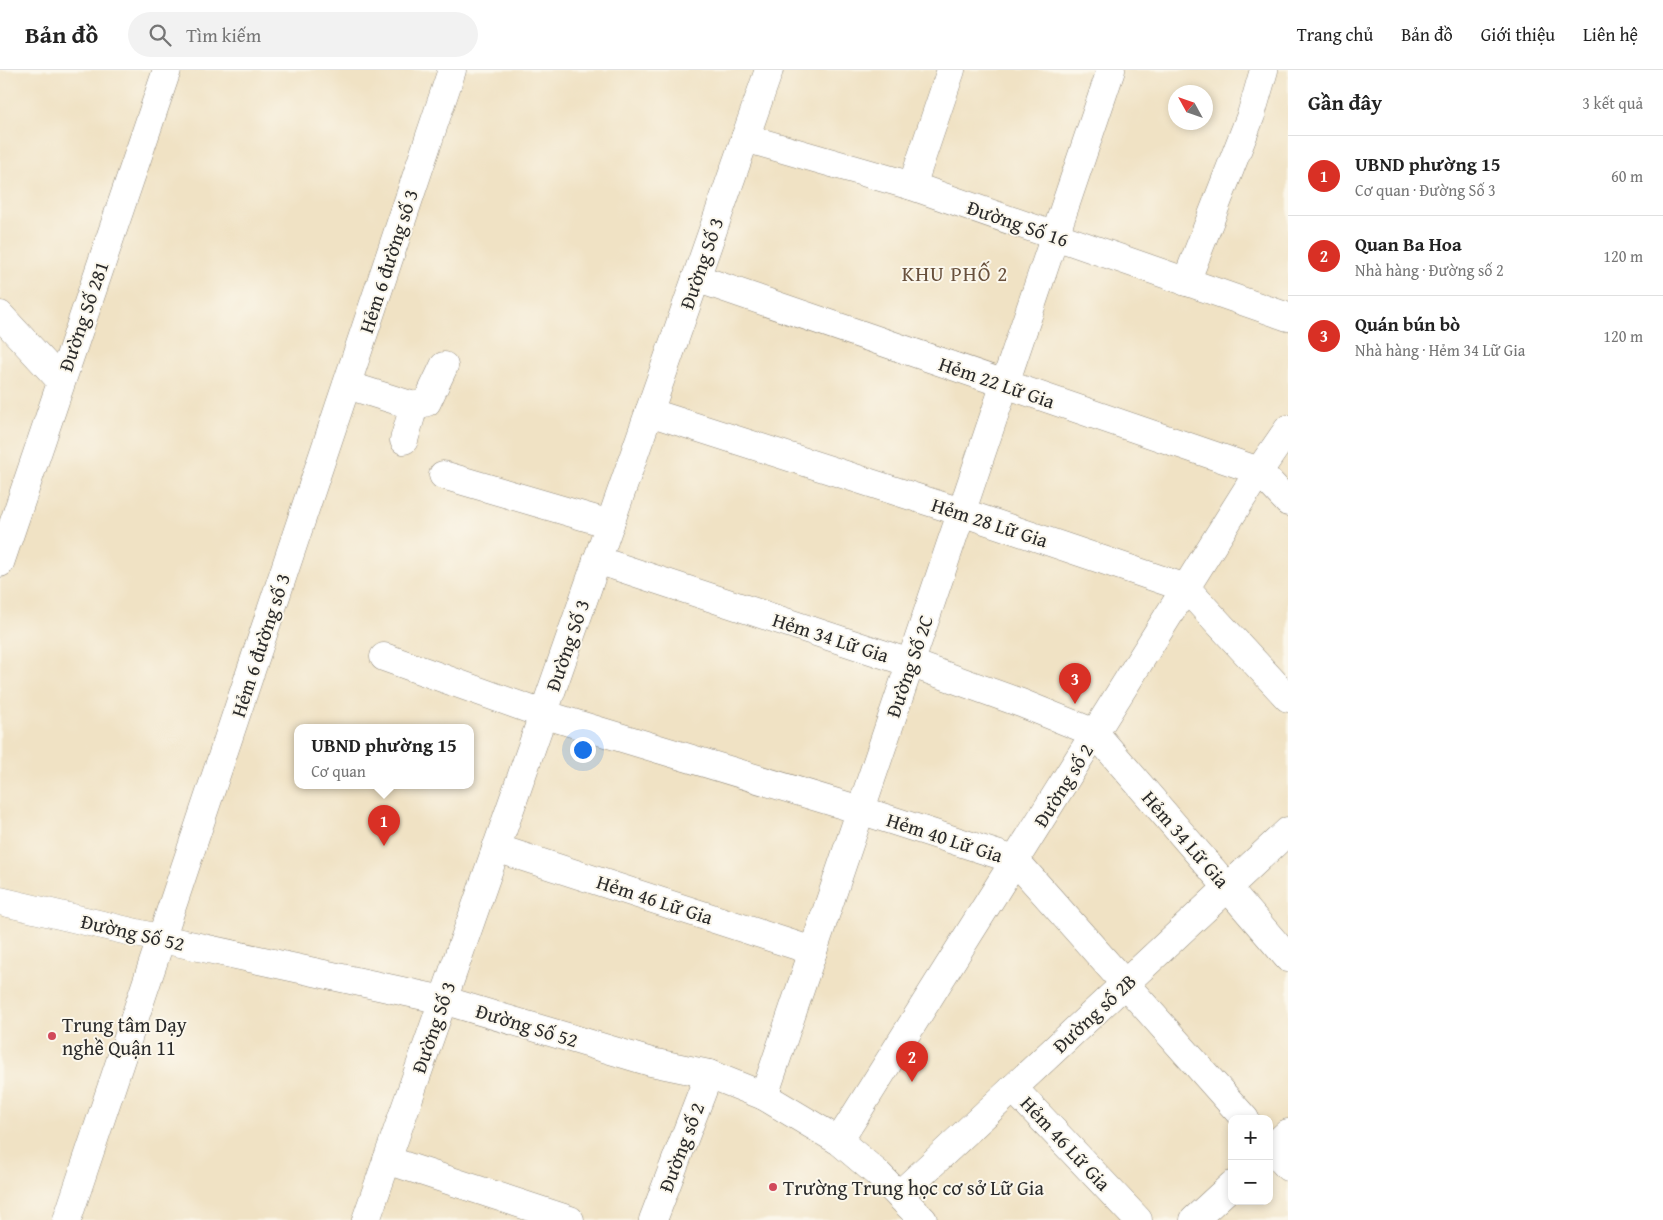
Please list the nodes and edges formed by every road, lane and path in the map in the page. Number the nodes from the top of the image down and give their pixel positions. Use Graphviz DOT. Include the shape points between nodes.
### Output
graph roads {
  1 [pos="167,70"];
  2 [pos="452,70"];
  3 [pos="769,70"];
  4 [pos="951,70"];
  5 [pos="1111,70"];
  6 [pos="1264,70"];
  7 [pos="745,138"];
  8 [pos="912,186"];
  9 [pos="1055,236"];
  10 [pos="696,278"];
  11 [pos="1186,282"];
  12 [pos="0,315"];
  13 [pos="1288,317"];
  14 [pos="444,366"];
  15 [pos="61,381"];
  16 [pos="1004,385"];
  17 [pos="347,386"];
  18 [pos="414,406"];
  19 [pos="649,412"];
  20 [pos="1288,429"];
  21 [pos="404,440"];
  22 [pos="1259,471"];
  23 [pos="443,475"];
  24 [pos="1288,502"];
  25 [pos="961,512"];
  26 [pos="610,524"];
  27 [pos="597,560"];
  28 [pos="0,563"];
  29 [pos="1186,588"];
  30 [pos="384,657"];
  31 [pos="910,663"];
  32 [pos="1288,698"];
  33 [pos="543,714"];
  34 [pos="1095,733"];
  35 [pos="860,810"];
  36 [pos="1288,831"];
  37 [pos="496,848"];
  38 [pos="1015,860"];
  39 [pos="1228,888"];
  40 [pos="0,900"];
  41 [pos="162,939"];
  42 [pos="813,950"];
  43 [pos="1288,958"];
  44 [pos="1124,984"];
  45 [pos="443,1000"];
  46 [pos="709,1074"];
  47 [pos="1014,1088"];
  48 [pos="764,1096"];
  49 [pos="1241,1115"];
  50 [pos="839,1141"];
  51 [pos="387,1160"];
  52 [pos="1228,1189"];
  53 [pos="900,1195"];
  54 [pos="67,1220"];
  55 [pos="366,1220"];
  56 [pos="570,1220"];
  57 [pos="653,1220"];
  58 [pos="923,1220"];
  59 [pos="1138,1220"];
  60 [pos="1194,1220"];
  1 -- 15 [label="street, Đường Số 281"];
  2 -- 17 [label="street, Hẻm 6 đường số 3"];
  3 -- 7 [label="street, Đường Số 3"];
  4 -- 8 [label="street"];
  5 -- 9 [label="street, Đường Số 2C"];
  6 -- 11 [label="street" via="1251,114"];
  7 -- 8 [label="street, Đường Số 16"];
  7 -- 10 [label="street, Đường Số 3"];
  8 -- 9 [label="street, Đường Số 16"];
  9 -- 11 [label="street, Đường Số 16"];
  9 -- 16 [label="street, Đường Số 2C"];
  10 -- 16 [label="street, Hẻm 22 Lữ Gia"];
  10 -- 19 [label="street, Đường Số 3"];
  11 -- 13 [label="street, Đường Số 16"];
  12 -- 15 [label="street"];
  14 -- 18 [label="street" via="427,402"];
  15 -- 28 [label="street, Đường Số 281"];
  16 -- 22 [label="street, Hẻm 22 Lữ Gia"];
  16 -- 25 [label="street, Đường Số 2C"];
  17 -- 18 [label="street"];
  17 -- 41 [label="street, Hẻm 6 đường số 3"];
  18 -- 21 [label="street"];
  19 -- 25 [label="street, Hẻm 28 Lữ Gia"];
  19 -- 26 [label="street, Đường Số 3"];
  20 -- 22 [label="street, Đường số 2"];
  22 -- 24 [label="street, Hẻm 22 Lữ Gia"];
  22 -- 29 [label="street, Đường số 2"];
  23 -- 26 [label="street"];
  25 -- 29 [label="street, Hẻm 28 Lữ Gia"];
  25 -- 31 [label="street, Đường Số 2C"];
  26 -- 27 [label="street, Đường Số 3"];
  27 -- 31 [label="street, Hẻm 34 Lữ Gia"];
  27 -- 33 [label="street, Đường Số 3"];
  29 -- 32 [label="street, Hẻm 28 Lữ Gia"];
  29 -- 34 [label="street, Đường số 2"];
  30 -- 33 [label="street, Hẻm 40 Lữ Gia"];
  31 -- 34 [label="street, Hẻm 34 Lữ Gia"];
  31 -- 35 [label="street, Đường Số 2C"];
  33 -- 35 [label="street, Hẻm 40 Lữ Gia"];
  33 -- 37 [label="street, Đường Số 3"];
  34 -- 38 [label="street, Đường số 2"];
  34 -- 39 [label="street, Hẻm 34 Lữ Gia"];
  35 -- 38 [label="street, Hẻm 40 Lữ Gia"];
  35 -- 42 [label="street, Đường Số 2C"];
  36 -- 39 [label="street, Đường số 2B"];
  37 -- 42 [label="street, Hẻm 46 Lữ Gia"];
  37 -- 45 [label="street, Đường Số 3"];
  38 -- 44 [label="street, Hẻm 40 Lữ Gia"];
  38 -- 50 [label="street, Đường số 2"];
  39 -- 43 [label="street, Hẻm 34 Lữ Gia"];
  39 -- 44 [label="street, Đường số 2B"];
  40 -- 41 [label="street, Đường Số 52"];
  41 -- 45 [label="street, Đường Số 52"];
  41 -- 54 [label="street, Hẻm 6 đường số 3"];
  42 -- 48 [label="street, Đường Số 2C"];
  44 -- 47 [label="street, Đường số 2B"];
  44 -- 49 [label="street, Hẻm 40 Lữ Gia"];
  45 -- 46 [label="street, Đường Số 52" via="651,1062"];
  45 -- 51 [label="street, Đường Số 3"];
  46 -- 48 [label="street, Đường Số 52"];
  46 -- 57 [label="street, Đường số 2"];
  47 -- 53 [label="street, Đường số 2B"];
  47 -- 59 [label="street, Hẻm 46 Lữ Gia"];
  48 -- 50 [label="street, Đường Số 52"];
  50 -- 53 [label="street, Đường Số 52"];
  51 -- 55 [label="street, Đường Số 3"];
  51 -- 56 [label="street"];
  52 -- 60 [label="street"];
  53 -- 58 [label="street, Đường Số 52"];
}
